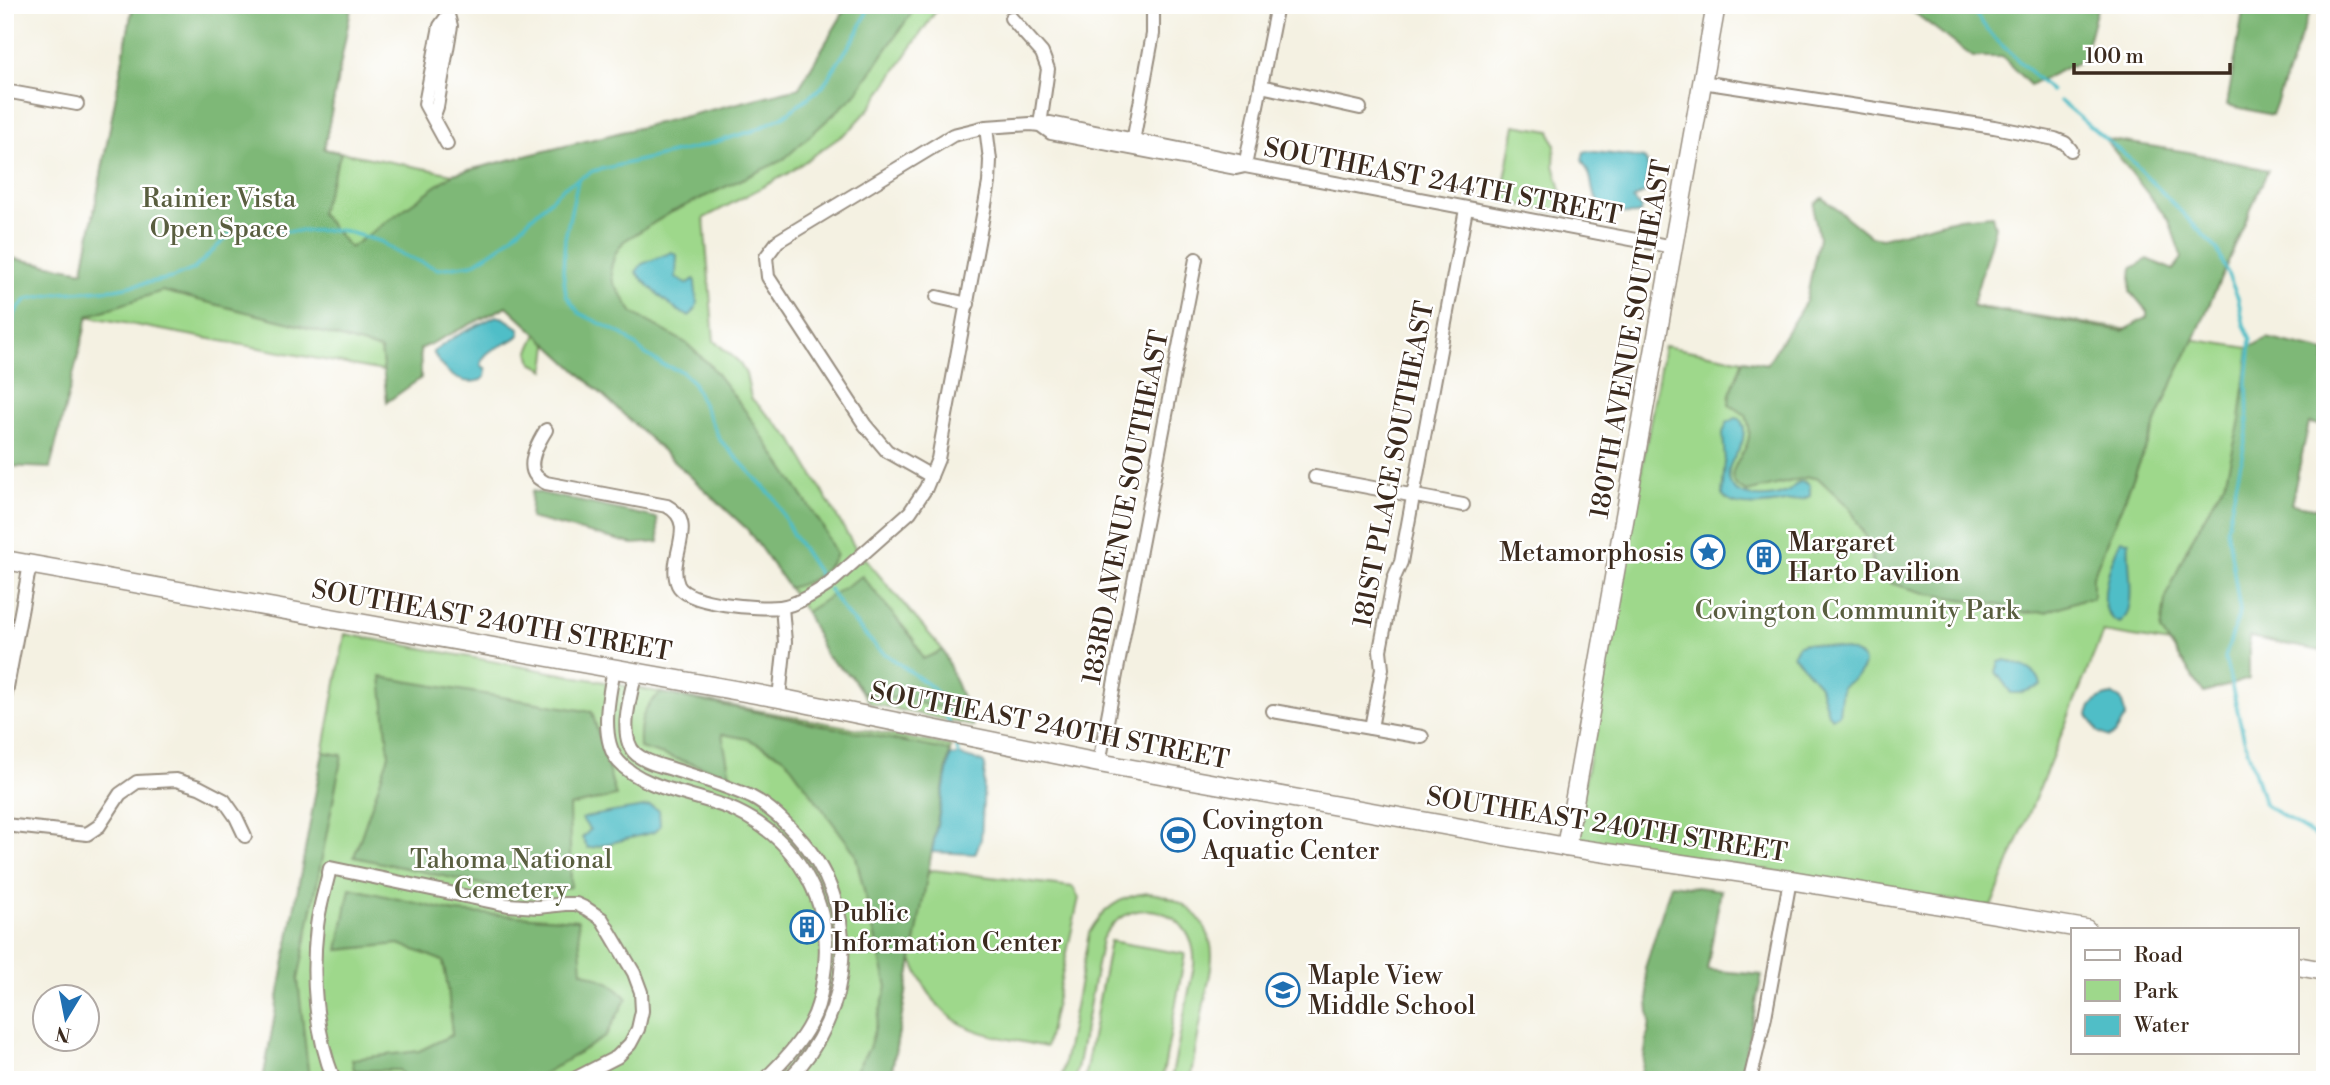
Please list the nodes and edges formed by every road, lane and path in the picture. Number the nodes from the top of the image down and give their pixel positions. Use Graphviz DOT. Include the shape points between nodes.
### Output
graph roads {
  1 [pos="1153,5"];
  2 [pos="1277,5"];
  3 [pos="1716,5"];
  4 [pos="449,10"];
  5 [pos="1011,18"];
  6 [pos="1702,82"];
  7 [pos="1261,86"];
  8 [pos="5,91"];
  9 [pos="77,104"];
  10 [pos="1360,108"];
  11 [pos="1040,125"];
  12 [pos="986,127"];
  13 [pos="447,144"];
  14 [pos="1133,144"];
  15 [pos="2071,150"];
  16 [pos="1245,166"];
  17 [pos="1466,209"];
  18 [pos="1673,247"];
  19 [pos="1196,259"];
  20 [pos="937,297"];
  21 [pos="968,304"];
  22 [pos="545,430"];
  23 [pos="931,476"];
  24 [pos="1315,477"];
  25 [pos="1412,495"];
  26 [pos="1463,505"];
  27 [pos="5,560"];
  28 [pos="30,564"];
  29 [pos="782,607"];
  30 [pos="614,668"];
  31 [pos="636,673"];
  32 [pos="5,698"];
  33 [pos="779,698"];
  34 [pos="609,706"];
  35 [pos="629,711"];
  36 [pos="1273,711"];
  37 [pos="1371,728"];
  38 [pos="1422,737"];
  39 [pos="1099,763"];
  40 [pos="697,777"];
  41 [pos="693,795"];
  42 [pos="5,825"];
  43 [pos="245,836"];
  44 [pos="1566,847"];
  45 [pos="1790,880"];
  46 [pos="2081,928"];
  47 [pos="2298,966"];
  48 [pos="2325,971"];
  49 [pos="334,1080"];
  50 [pos="572,1080"];
  51 [pos="764,1080"];
  52 [pos="788,1080"];
  53 [pos="1750,1080"];
  1 -- 14 [label="street" via="1153,34"];
  2 -- 7 [label="street"];
  3 -- 6 [label="main road, 180TH AVENUE SOUTHEAST"];
  4 -- 13 [label="street" via="451,26 433,118"];
  5 -- 11 [label="street" via="1042,53 1048,69"];
  6 -- 15 [label="street" via="1994,127 2055,139"];
  6 -- 18 [label="main road, 180TH AVENUE SOUTHEAST"];
  7 -- 10 [label="street"];
  7 -- 16 [label="street"];
  8 -- 9 [label="street"];
  11 -- 12 [label="street, SOUTHEAST 244TH STREET"];
  11 -- 14 [label="street, SOUTHEAST 244TH STREET" via="1051,133"];
  12 -- 21 [label="street" via="989,183"];
  12 -- 23 [label="street, SOUTHEAST 244TH STREET" via="953,135 778,241 766,257 768,276 865,425 887,451"];
  14 -- 16 [label="street, SOUTHEAST 244TH STREET" via="1236,168"];
  16 -- 17 [label="street, SOUTHEAST 244TH STREET"];
  17 -- 18 [label="street, SOUTHEAST 244TH STREET"];
  17 -- 25 [label="street, 181ST PLACE SOUTHEAST"];
  18 -- 44 [label="main road, 180TH AVENUE SOUTHEAST"];
  19 -- 39 [label="street, 183RD AVENUE SOUTHEAST"];
  20 -- 21 [label="street"];
  21 -- 23 [label="street" via="943,443"];
  22 -- 29 [label="street" via="533,467 546,483 667,506 678,514 683,530 676,578 680,589 692,597 730,605"];
  23 -- 29 [label="street" via="919,501 898,525 815,594"];
  24 -- 25 [label="street"];
  25 -- 26 [label="street"];
  25 -- 37 [label="street, 181ST PLACE SOUTHEAST" via="1380,650 1382,668"];
  27 -- 28 [label="main road, SOUTHEAST 240TH STREET"];
  28 -- 30 [label="main road, SOUTHEAST 240TH STREET"];
  28 -- 32 [label="street"];
  29 -- 33 [label="street" via="785,642"];
  30 -- 31 [label="main road, SOUTHEAST 240TH STREET"];
  30 -- 34 [label="street"];
  31 -- 33 [label="main road, SOUTHEAST 240TH STREET"];
  31 -- 35 [label="street"];
  33 -- 39 [label="main road, SOUTHEAST 240TH STREET"];
  34 -- 35 [label="street"];
  34 -- 41 [label="street" via="610,744 618,761 650,783"];
  35 -- 40 [label="street" via="625,730 635,754"];
  36 -- 37 [label="street"];
  37 -- 38 [label="street"];
  39 -- 44 [label="main road, SOUTHEAST 240TH STREET"];
  40 -- 41 [label="street"];
  40 -- 52 [label="street" via="753,798 778,816 819,863 835,901 843,933 837,997 811,1053"];
  41 -- 51 [label="street" via="767,828 806,874 822,908 827,948 820,999 796,1046"];
  42 -- 43 [label="street" via="87,834 99,826 120,794 137,782 176,780 224,800"];
  44 -- 45 [label="main road, SOUTHEAST 240TH STREET"];
  45 -- 46 [label="main road, SOUTHEAST 240TH STREET"];
  45 -- 53 [label="street"];
  47 -- 48 [label="main road"];
  49 -- 50 [label="street" via="317,1019 315,977 317,926 330,868 508,905 576,904 602,919 634,973 642,1011 638,1029 617,1058"];
}
